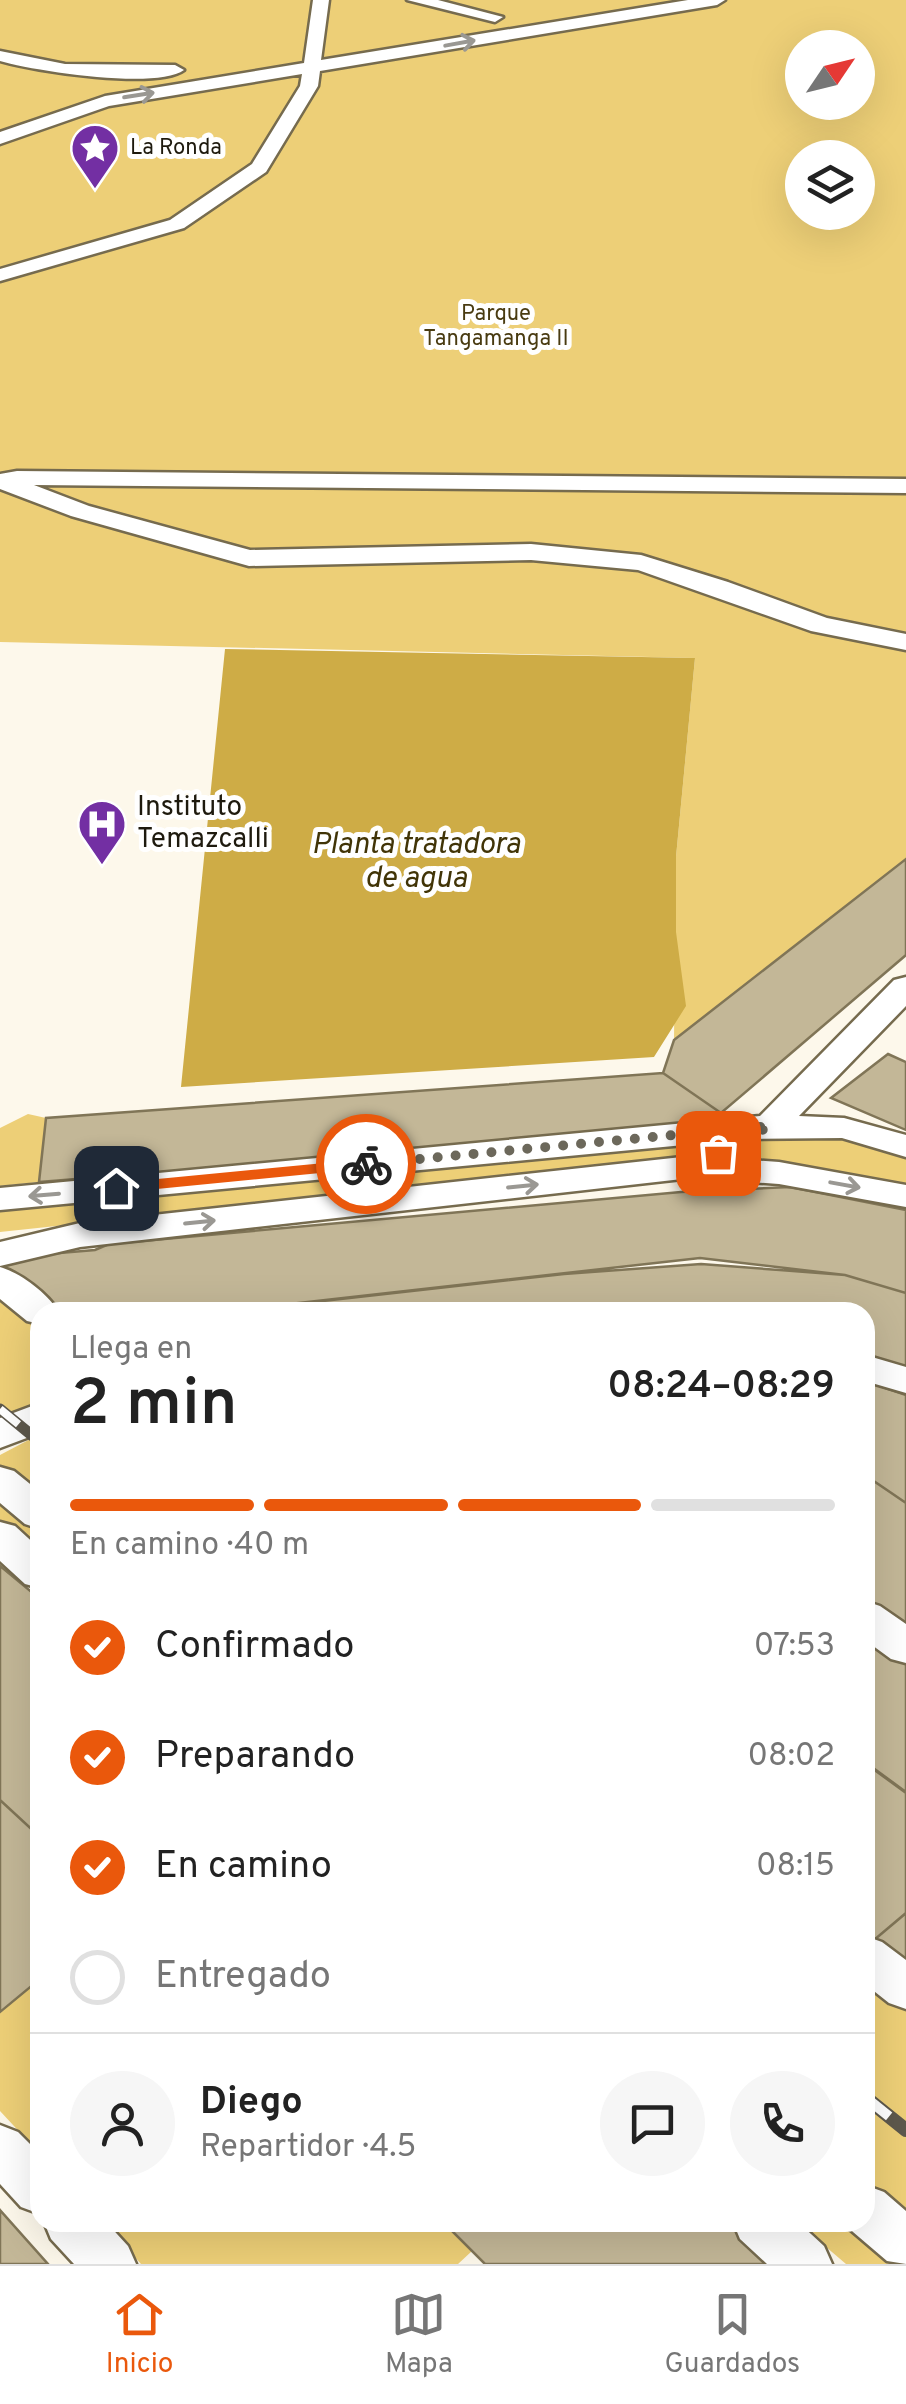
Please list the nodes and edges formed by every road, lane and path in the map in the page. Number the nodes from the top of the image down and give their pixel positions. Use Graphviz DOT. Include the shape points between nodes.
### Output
graph roads {
  1 [pos="321,0"];
  2 [pos="416,0"];
  3 [pos="717,0"];
  4 [pos="442,26"];
  5 [pos="336,43"];
  6 [pos="297,50"];
  7 [pos="0,56"];
  8 [pos="308,68"];
  9 [pos="108,73"];
  10 [pos="105,100"];
  11 [pos="4,134"];
  12 [pos="0,275"];
  13 [pos="0,480"];
  14 [pos="906,486"];
  15 [pos="906,642"];
  16 [pos="906,986"];
  17 [pos="770,1126"];
  18 [pos="906,1146"];
  19 [pos="692,1167"];
  20 [pos="906,1196"];
  21 [pos="0,1199"];
  22 [pos="0,1254"];
  23 [pos="0,1279"];
  24 [pos="30,1304"];
  25 [pos="875,1371"];
  26 [pos="906,1380"];
  27 [pos="30,1421"];
  28 [pos="0,1434"];
  29 [pos="0,1481"];
  30 [pos="30,1506"];
  31 [pos="0,1537"];
  32 [pos="30,1564"];
  33 [pos="875,1625"];
  34 [pos="906,1647"];
  35 [pos="875,1964"];
  36 [pos="906,1988"];
  37 [pos="0,2148"];
  38 [pos="30,2180"];
  39 [pos="875,2218"];
  40 [pos="79,2232"];
  41 [pos="770,2232"];
  42 [pos="906,2244"];
  43 [pos="109,2264"];
  44 [pos="805,2264"];
  1 -- 6 [label="street"];
  2 -- 4 [label="street" via="504,16"];
  8 -- 3 [label="street, one-way"];
  5 -- 6 [label="street"];
  6 -- 8 [label="street"];
  6 -- 9 [label="street" via="186,70"];
  7 -- 9 [label="street"];
  10 -- 8 [label="street, one-way"];
  8 -- 12 [label="street" via="309,86 259,168 177,224"];
  9 -- 10 [label="street"];
  10 -- 11 [label="street"];
  13 -- 14 [label="street"];
  13 -- 15 [label="street" via="80,511 249,558 531,552 642,563 820,625"];
  16 -- 17 [label="street"];
  17 -- 18 [label="street" via="844,1128"];
  17 -- 19 [label="street"];
  17 -- 21 [label="street, one-way"];
  19 -- 20 [label="street, one-way" via="779,1173"];
  22 -- 19 [label="street, one-way" via="80,1236"];
  23 -- 24 [label="street"];
  25 -- 26 [label="street"];
  27 -- 28 [label="street"];
  29 -- 30 [label="street"];
  31 -- 32 [label="street"];
  33 -- 34 [label="street"];
  35 -- 36 [label="street"];
  37 -- 38 [label="street"];
  39 -- 42 [label="street"];
  40 -- 43 [label="street"];
  41 -- 44 [label="street"];
}
